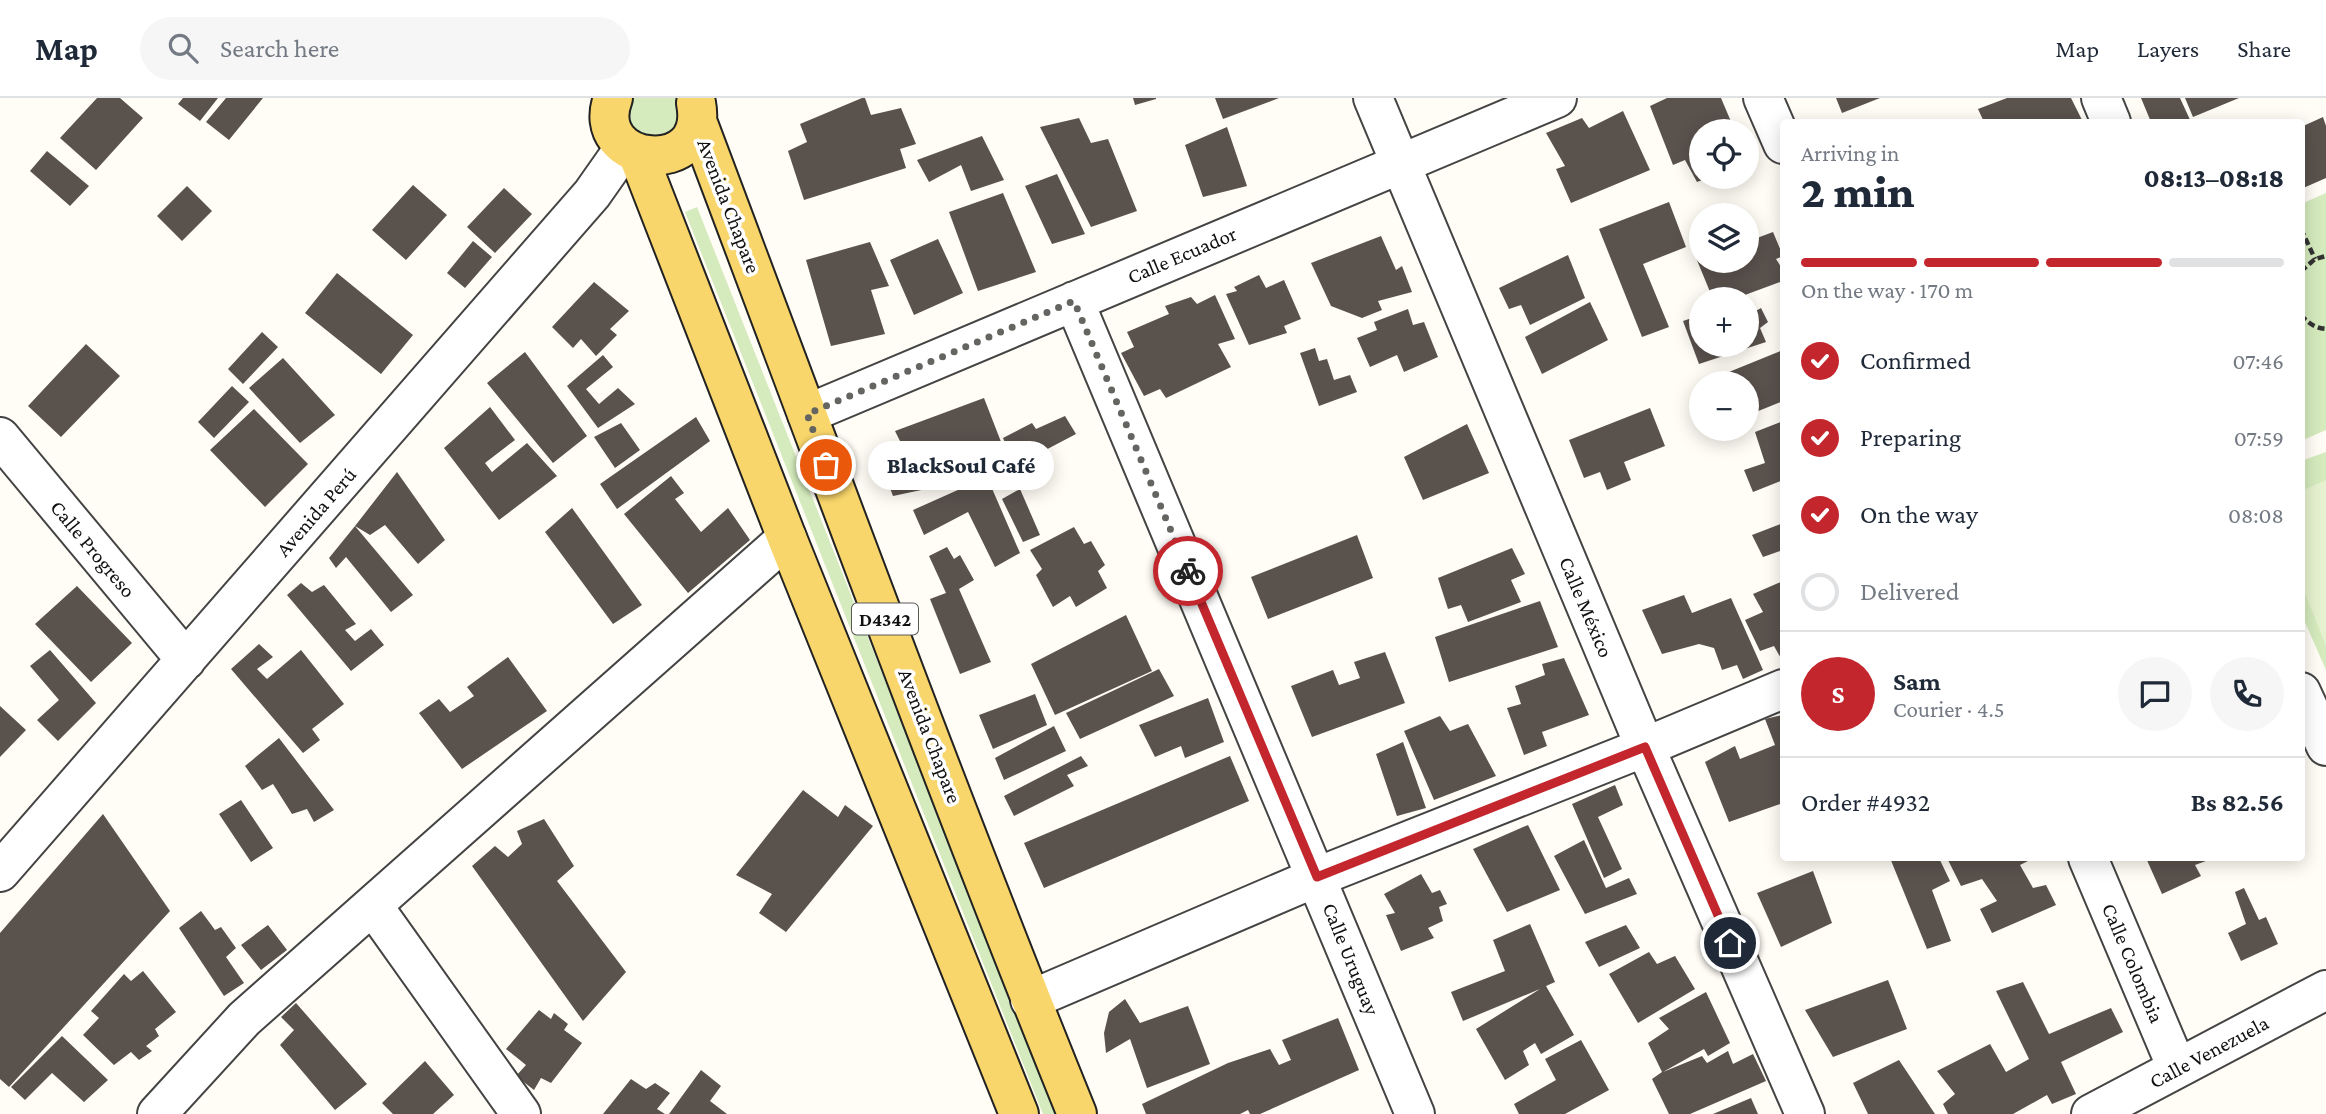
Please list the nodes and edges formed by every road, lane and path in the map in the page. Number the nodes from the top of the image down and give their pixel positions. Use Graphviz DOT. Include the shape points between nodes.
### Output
graph roads {
  1 [pos="1373,98"];
  2 [pos="1557,98"];
  3 [pos="1763,98"];
  4 [pos="2101,98"];
  5 [pos="610,100"];
  6 [pos="696,110"];
  7 [pos="2110,119"];
  8 [pos="1780,137"];
  9 [pos="632,150"];
  10 [pos="1401,163"];
  11 [pos="2305,238"];
  12 [pos="2326,256"];
  13 [pos="2315,259"];
  14 [pos="2305,268"];
  15 [pos="1074,301"];
  16 [pos="2305,319"];
  17 [pos="2326,329"];
  18 [pos="807,414"];
  19 [pos="0,437"];
  20 [pos="787,538"];
  21 [pos="186,660"];
  22 [pos="1780,690"];
  23 [pos="2305,701"];
  24 [pos="2326,746"];
  25 [pos="1645,747"];
  26 [pos="2089,861"];
  27 [pos="0,872"];
  28 [pos="1317,877"];
  29 [pos="373,906"];
  30 [pos="2326,990"];
  31 [pos="1030,1000"];
  32 [pos="2177,1068"];
  33 [pos="157,1114"];
  34 [pos="521,1114"];
  35 [pos="1019,1114"];
  36 [pos="1077,1114"];
  37 [pos="1415,1114"];
  38 [pos="1805,1114"];
  39 [pos="2091,1114"];
  1 -- 10 [label="street, Calle México"];
  2 -- 10 [label="street, Calle Ecuador"];
  3 -- 8 [label="street"];
  4 -- 7 [label="street"];
  5 -- 9 [label="main road, D4342" via="614,132"];
  6 -- 9 [label="main road, D4342" via="687,142 674,153 656,157"];
  6 -- 18 [label="main road, Avenida Chapare / D4342"];
  9 -- 20 [label="main road, D4342"];
  9 -- 21 [label="street, Avenida Perú"];
  10 -- 15 [label="street, Calle Ecuador"];
  10 -- 25 [label="street, Calle México"];
  11 -- 13 [label="path"];
  12 -- 13 [label="path"];
  13 -- 14 [label="path"];
  15 -- 18 [label="street, Calle Ecuador"];
  15 -- 28 [label="street, Calle Uruguay"];
  16 -- 17 [label="path"];
  18 -- 31 [label="main road, Avenida Chapare / D4342"];
  19 -- 21 [label="street, Calle Progreso"];
  20 -- 29 [label="street"];
  20 -- 35 [label="main road, D4342"];
  21 -- 27 [label="street, Avenida Perú"];
  22 -- 25 [label="street"];
  23 -- 24 [label="street"];
  25 -- 28 [label="street"];
  25 -- 38 [label="street, Calle México"];
  26 -- 32 [label="street, Calle Colombia"];
  28 -- 31 [label="street"];
  28 -- 37 [label="street, Calle Uruguay"];
  29 -- 33 [label="street" via="244,1019"];
  29 -- 34 [label="street"];
  30 -- 32 [label="street, Calle Venezuela"];
  31 -- 36 [label="main road, Avenida Chapare / D4342"];
  32 -- 39 [label="street, Calle Venezuela"];
}
